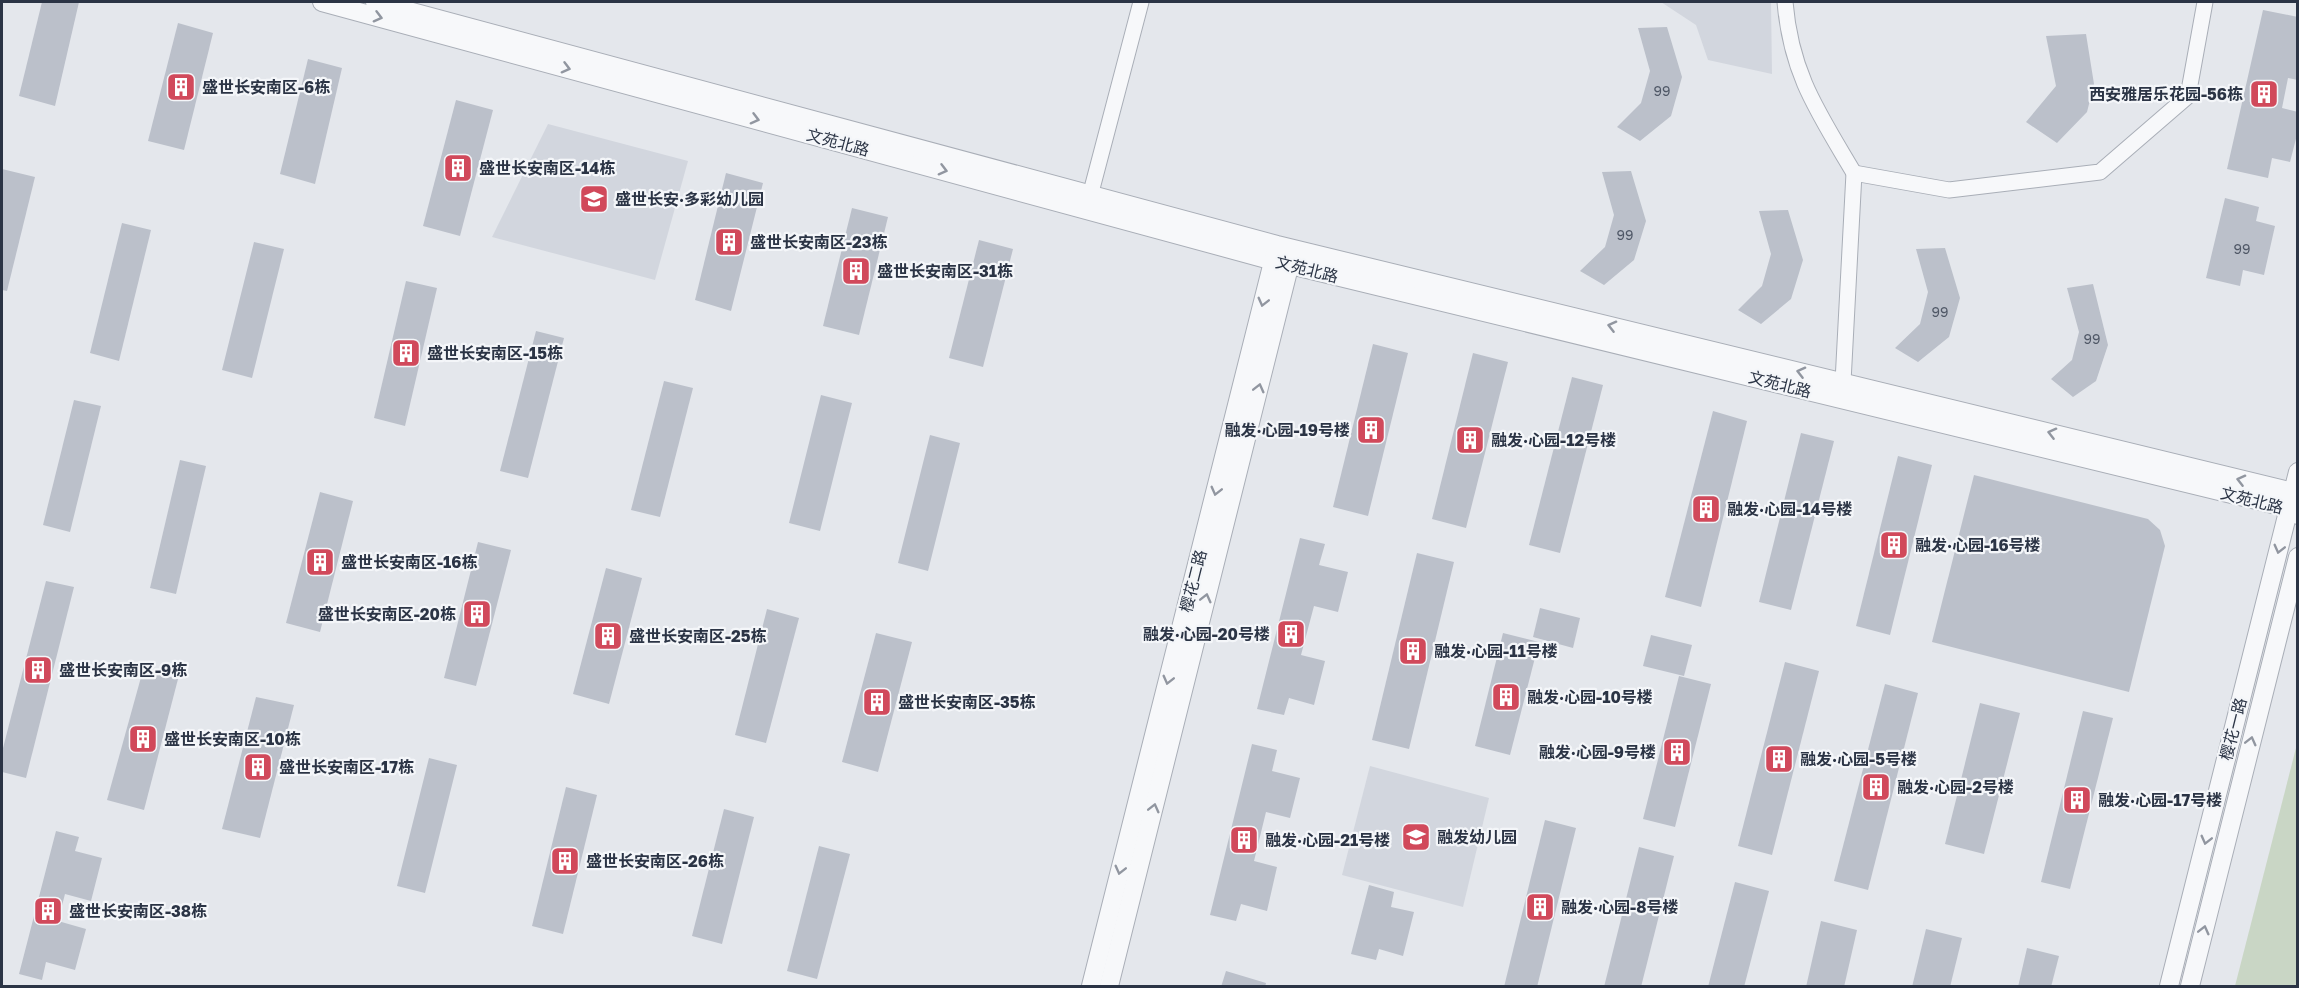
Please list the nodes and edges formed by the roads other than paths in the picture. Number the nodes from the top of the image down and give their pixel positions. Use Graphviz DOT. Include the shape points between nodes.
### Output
graph roads {
  1 [pos="322,2"];
  2 [pos="375,2"];
  3 [pos="1141,2"];
  4 [pos="1785,2"];
  5 [pos="2205,2"];
  6 [pos="1854,173"];
  7 [pos="1090,196"];
  8 [pos="1283,255"];
  9 [pos="1842,382"];
  10 [pos="2298,472"];
  11 [pos="2294,503"];
  12 [pos="2298,557"];
  13 [pos="1091,987"];
  14 [pos="1109,987"];
  15 [pos="2169,987"];
  16 [pos="2190,987"];
  1 -- 8 [label="street, 文苑北路, one-way"];
  2 -- 7 [label="street, 文苑北路"];
  3 -- 7 [label="street"];
  4 -- 6 [label="street" via="1788,33 1800,77"];
  5 -- 6 [label="street" via="2188,96 2100,172 1948,190"];
  6 -- 9 [label="street"];
  7 -- 8 [label="street, 文苑北路"];
  9 -- 8 [label="street, 文苑北路, one-way"];
  8 -- 11 [label="street, 文苑北路"];
  8 -- 13 [label="street, 樱花二路, one-way"];
  14 -- 8 [label="street, 樱花二路, one-way"];
  11 -- 9 [label="street, 文苑北路, one-way"];
  10 -- 11 [label="street, 樱花一路"];
  11 -- 15 [label="street, 樱花一路, one-way"];
  16 -- 12 [label="street, 樱花一路, one-way"];
}
